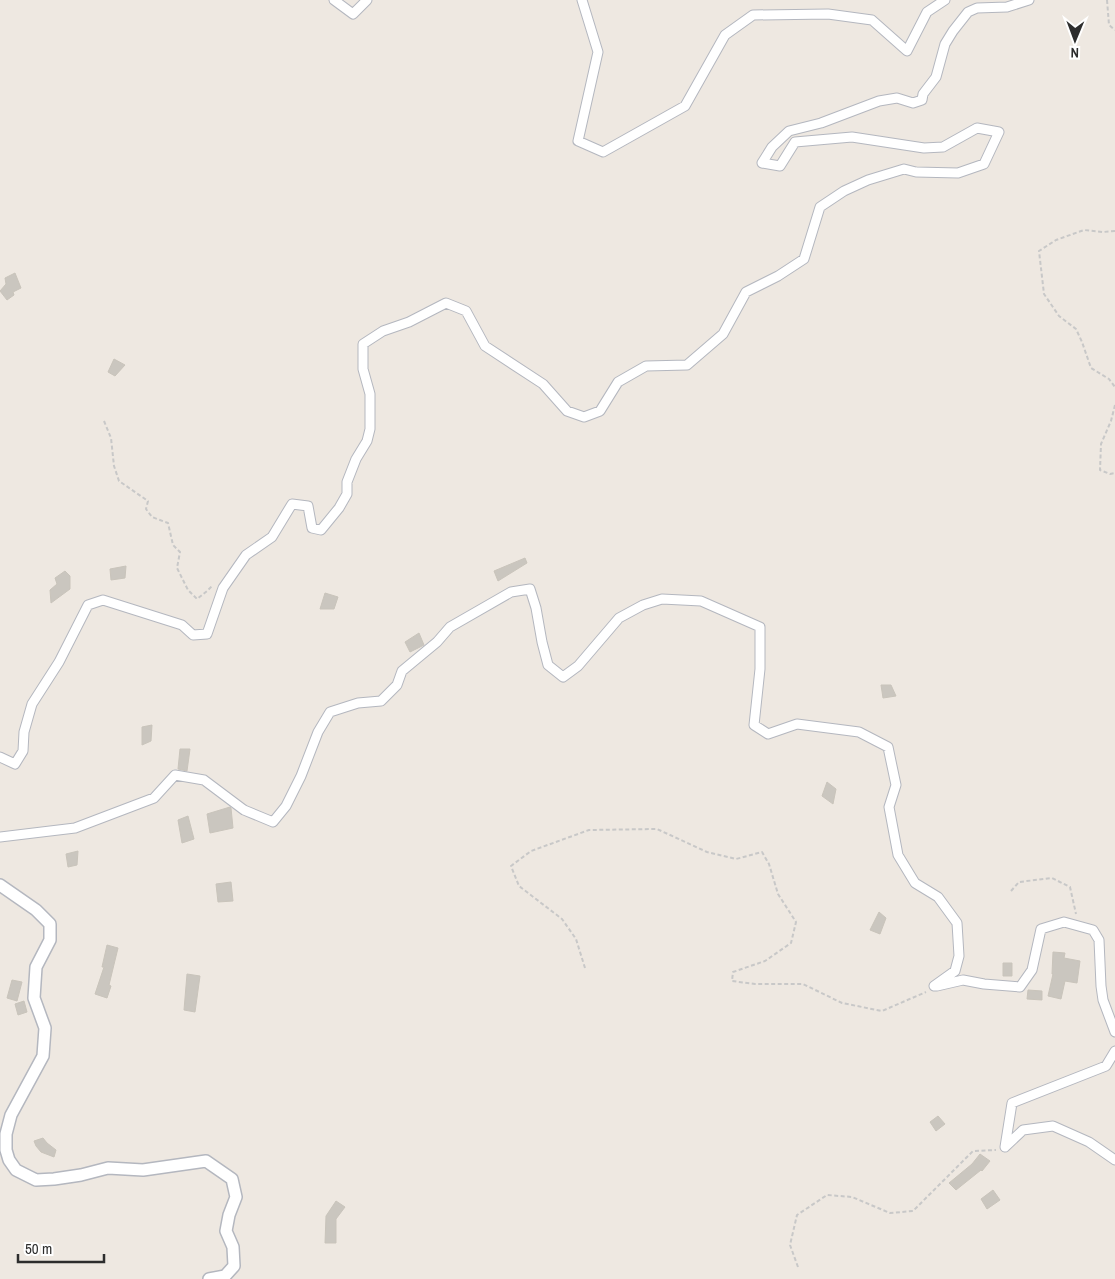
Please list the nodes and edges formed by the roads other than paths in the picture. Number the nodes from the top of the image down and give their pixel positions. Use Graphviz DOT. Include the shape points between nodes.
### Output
graph roads {
  1 [pos="334,0"];
  2 [pos="367,0"];
  3 [pos="582,0"];
  4 [pos="945,0"];
  5 [pos="1029,0"];
  6 [pos="0,757"];
  7 [pos="0,836"];
  8 [pos="0,885"];
  9 [pos="1115,1032"];
  10 [pos="1115,1051"];
  11 [pos="1115,1160"];
  12 [pos="209,1279"];
  1 -- 2 [label="street" via="353,14"];
  3 -- 4 [label="street" via="598,52 578,141 603,152 685,106 725,35 753,15 828,14 872,20 907,51 927,12"];
  5 -- 6 [label="street" via="1007,7 977,8 968,12 945,44 936,77 922,100 913,103 897,98 879,100 820,123 789,131 772,147 762,163 780,166 795,142 852,137 924,148 943,147 977,128 999,132 984,164 958,173 904,169 844,191 820,207 804,259 746,292 723,334 687,365 646,366 618,382 600,411 584,417 567,411 543,384 485,346 466,311 446,303 383,331 363,344 363,369 370,394 370,429 347,482 347,494 321,530 312,528 308,506 292,504 272,537 246,555 223,588 207,634 193,635 182,625 103,600 88,605 59,662 32,704 23,750 15,764"];
  7 -- 9 [label="street" via="76,828 154,798 175,776 204,780 244,810 273,822 286,806 330,712 358,703 381,701 396,685 402,671 450,627 511,592 530,589 548,664 563,677 578,666 619,618 662,599 700,601 760,627 760,669 754,725 768,734 797,724 858,732 888,747 896,785 889,807 898,855 915,883 938,897 957,923 959,956 955,971 934,986 964,980 1020,987 1032,970 1041,930 1064,922 1093,930 1098,940 1103,1000"];
  8 -- 12 [label="street" via="50,924 50,940 36,967 34,998 45,1028 43,1056 11,1114 6,1134 9,1160 16,1170 36,1180 108,1168 143,1170 206,1160 232,1179 236,1197 226,1231 233,1247 234,1266 225,1276"];
  10 -- 11 [label="street" via="1106,1066 1012,1103 1005,1148 1023,1130 1053,1126 1089,1142"];
}
